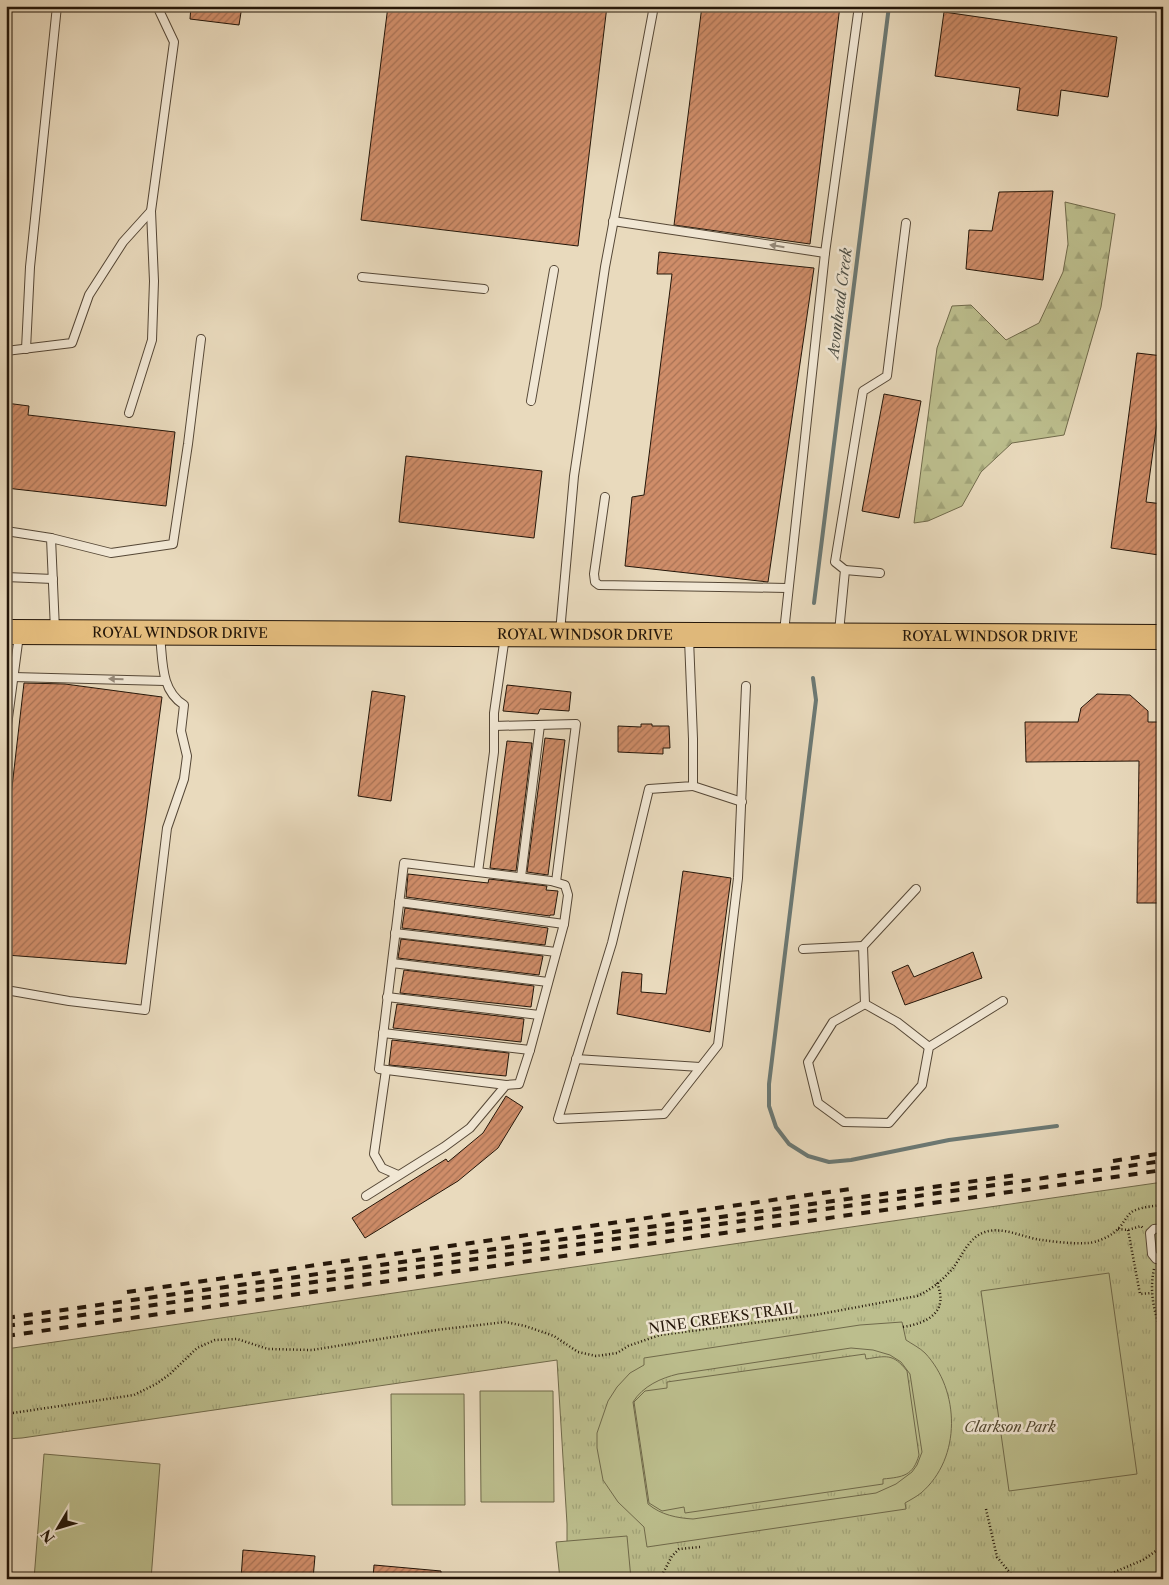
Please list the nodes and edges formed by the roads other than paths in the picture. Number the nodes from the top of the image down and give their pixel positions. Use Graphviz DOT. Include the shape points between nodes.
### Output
graph roads {
  1 [pos="57,6"];
  2 [pos="157,6"];
  3 [pos="654,6"];
  4 [pos="858,6"];
  5 [pos="151,211"];
  6 [pos="613,222"];
  7 [pos="906,224"];
  8 [pos="825,253"];
  9 [pos="554,270"];
  10 [pos="362,277"];
  11 [pos="484,289"];
  12 [pos="201,339"];
  13 [pos="26,349"];
  14 [pos="6,351"];
  15 [pos="531,401"];
  16 [pos="129,413"];
  17 [pos="605,497"];
  18 [pos="6,531"];
  19 [pos="51,538"];
  20 [pos="845,570"];
  21 [pos="880,573"];
  22 [pos="6,577"];
  23 [pos="53,579"];
  24 [pos="787,588"];
  25 [pos="13,632"];
  26 [pos="55,632"];
  27 [pos="160,633"];
  28 [pos="505,634"];
  29 [pos="560,634"];
  30 [pos="783,634"];
  31 [pos="689,635"];
  32 [pos="839,636"];
  33 [pos="1163,637"];
  34 [pos="14,677"];
  35 [pos="165,681"];
  36 [pos="746,686"];
  37 [pos="540,725"];
  38 [pos="494,726"];
  39 [pos="6,732"];
  40 [pos="693,786"];
  41 [pos="742,802"];
  42 [pos="478,872"];
  43 [pos="521,877"];
  44 [pos="556,882"];
  45 [pos="916,890"];
  46 [pos="399,902"];
  47 [pos="564,924"];
  48 [pos="395,933"];
  49 [pos="863,946"];
  50 [pos="803,949"];
  51 [pos="556,952"];
  52 [pos="392,963"];
  53 [pos="548,982"];
  54 [pos="6,990"];
  55 [pos="387,997"];
  56 [pos="1003,1001"];
  57 [pos="865,1004"];
  58 [pos="539,1015"];
  59 [pos="383,1033"];
  60 [pos="929,1046"];
  61 [pos="530,1050"];
  62 [pos="576,1059"];
  63 [pos="700,1067"];
  64 [pos="386,1070"];
  65 [pos="506,1085"];
  66 [pos="398,1175"];
  67 [pos="366,1196"];
  68 [pos="1163,1228"];
  69 [pos="1159,1260"];
  1 -- 13 [label="lane" via="30,267"];
  2 -- 5 [label="lane" via="174,42"];
  3 -- 6 [label="lane"];
  4 -- 8 [label="lane"];
  5 -- 13 [label="lane" via="123,242 89,294 72,343"];
  5 -- 16 [label="lane" via="152,340"];
  8 -- 6 [label="lane, one-way"];
  6 -- 29 [label="lane" via="574,476"];
  7 -- 20 [label="lane" via="887,376 863,391 835,562"];
  8 -- 24 [label="lane"];
  9 -- 15 [label="lane"];
  10 -- 11 [label="lane"];
  12 -- 19 [label="lane" via="173,544 111,553"];
  13 -- 14 [label="lane"];
  17 -- 24 [label="lane" via="594,574 598,585"];
  18 -- 19 [label="lane"];
  19 -- 23 [label="lane"];
  20 -- 21 [label="lane"];
  20 -- 32 [label="lane"];
  22 -- 23 [label="lane"];
  23 -- 26 [label="lane"];
  24 -- 30 [label="lane"];
  25 -- 26 [label="main road, ROYAL WINDSOR DRIVE"];
  25 -- 34 [label="lane"];
  26 -- 27 [label="main road, ROYAL WINDSOR DRIVE"];
  27 -- 28 [label="main road, ROYAL WINDSOR DRIVE"];
  27 -- 35 [label="lane"];
  28 -- 29 [label="main road, ROYAL WINDSOR DRIVE"];
  28 -- 38 [label="lane"];
  29 -- 31 [label="main road, ROYAL WINDSOR DRIVE"];
  30 -- 31 [label="main road, ROYAL WINDSOR DRIVE"];
  30 -- 32 [label="main road, ROYAL WINDSOR DRIVE"];
  31 -- 40 [label="lane"];
  32 -- 33 [label="main road, ROYAL WINDSOR DRIVE"];
  35 -- 34 [label="lane, one-way"];
  34 -- 39 [label="lane"];
  35 -- 54 [label="lane" via="174,697 184,705 181,731 187,759 182,789 167,828 145,1010"];
  36 -- 41 [label="lane"];
  37 -- 38 [label="lane"];
  37 -- 43 [label="lane"];
  37 -- 44 [label="lane" via="576,724"];
  38 -- 42 [label="lane" via="494,752"];
  40 -- 41 [label="lane"];
  40 -- 62 [label="lane" via="649,789 612,943"];
  41 -- 63 [label="lane" via="738,878 718,1045"];
  42 -- 43 [label="lane"];
  42 -- 46 [label="lane" via="404,863"];
  43 -- 44 [label="lane"];
  44 -- 47 [label="lane" via="568,890"];
  45 -- 49 [label="lane"];
  46 -- 47 [label="lane"];
  46 -- 48 [label="lane"];
  47 -- 51 [label="lane"];
  48 -- 51 [label="lane"];
  48 -- 52 [label="lane"];
  49 -- 50 [label="lane"];
  49 -- 57 [label="lane"];
  51 -- 53 [label="lane"];
  52 -- 53 [label="lane"];
  52 -- 55 [label="lane"];
  53 -- 58 [label="lane"];
  55 -- 58 [label="lane"];
  55 -- 59 [label="lane"];
  56 -- 60 [label="lane"];
  57 -- 60 [label="lane" via="897,1022"];
  57 -- 60 [label="lane" via="833,1022 808,1062 818,1103 844,1122 889,1123 922,1085"];
  58 -- 61 [label="lane"];
  59 -- 61 [label="lane"];
  59 -- 64 [label="lane" via="379,1069"];
  61 -- 65 [label="lane" via="519,1084"];
  62 -- 63 [label="lane"];
  62 -- 63 [label="lane" via="558,1119 664,1114"];
  64 -- 65 [label="lane"];
  64 -- 66 [label="lane" via="374,1154 382,1168"];
  65 -- 66 [label="lane" via="470,1128"];
  66 -- 67 [label="lane"];
  68 -- 69 [label="lane" via="1150,1233 1152,1254"];
}
